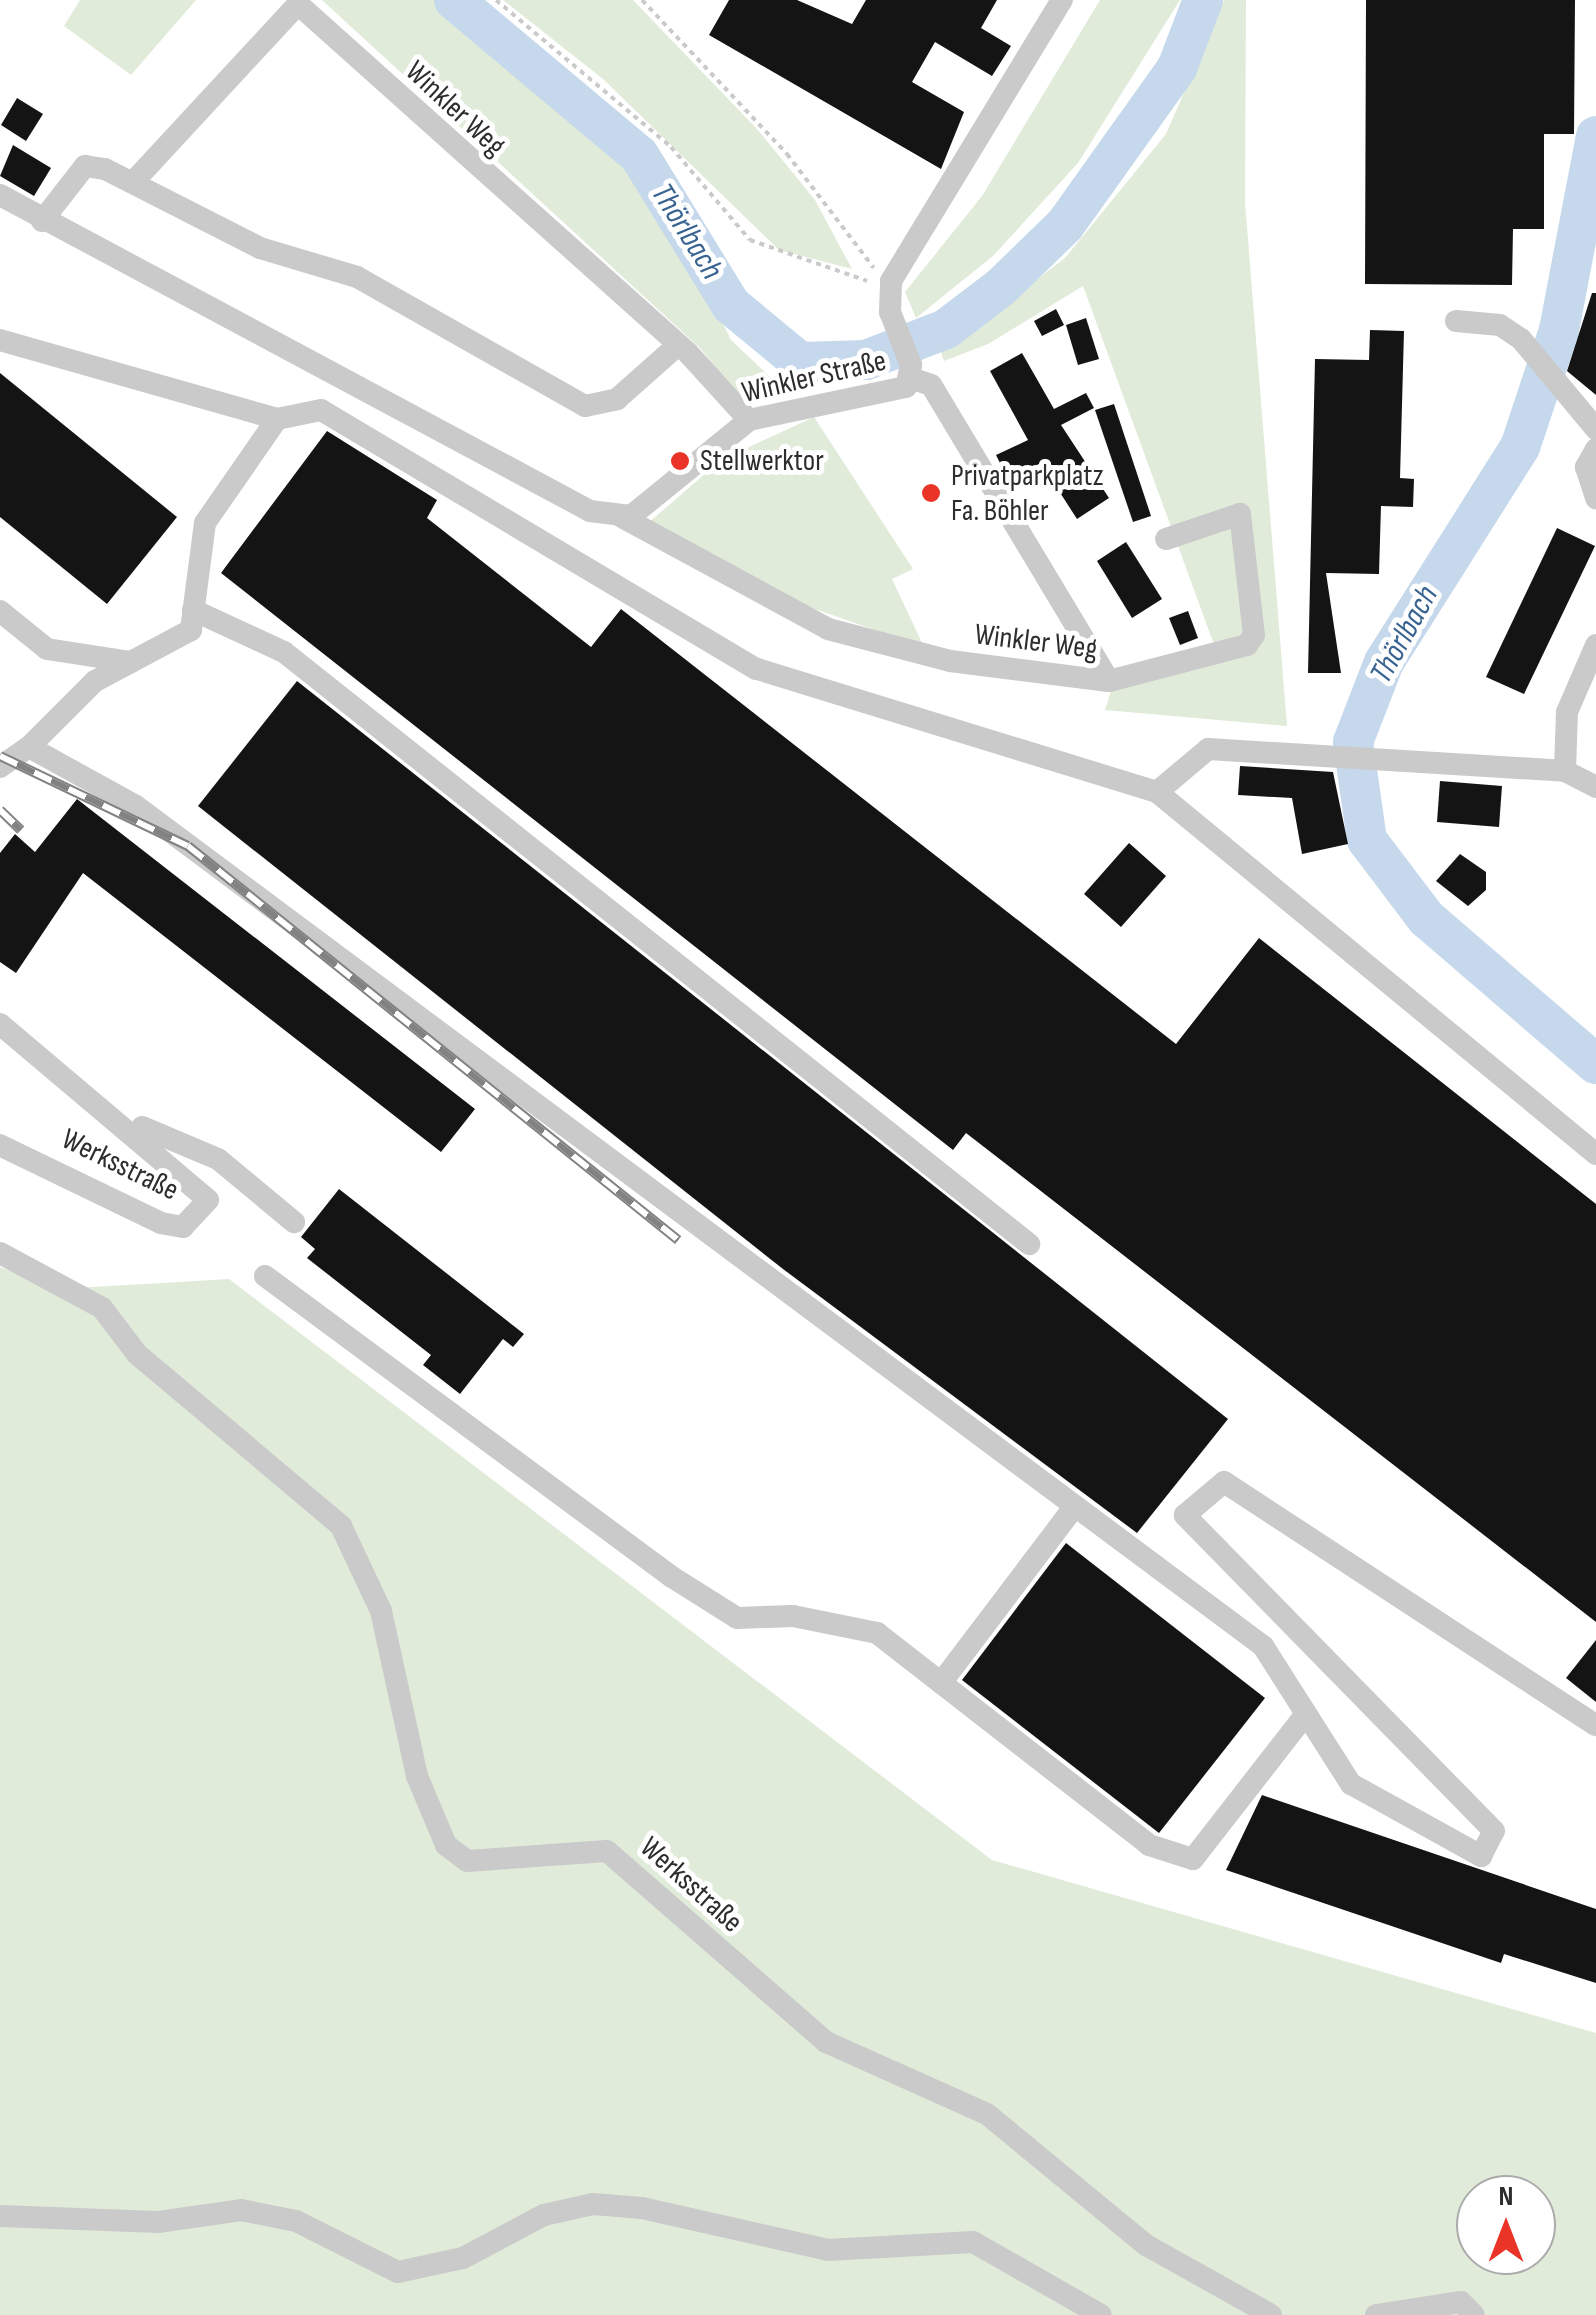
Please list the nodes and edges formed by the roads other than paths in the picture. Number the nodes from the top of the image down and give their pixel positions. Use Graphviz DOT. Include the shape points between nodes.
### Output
graph roads {
  1 [pos="1062,0"];
  2 [pos="136,179"];
  3 [pos="0,195"];
  4 [pos="42,222"];
  5 [pos="1456,321"];
  6 [pos="0,340"];
  7 [pos="678,344"];
  8 [pos="911,371"];
  9 [pos="277,419"];
  10 [pos="748,420"];
  11 [pos="1596,429"];
  12 [pos="1595,454"];
  13 [pos="1596,498"];
  14 [pos="622,517"];
  15 [pos="1166,539"];
  16 [pos="194,610"];
  17 [pos="0,611"];
  18 [pos="1596,644"];
  19 [pos="132,662"];
  20 [pos="1110,682"];
  21 [pos="0,739"];
  22 [pos="29,747"];
  23 [pos="0,767"];
  24 [pos="1564,772"];
  25 [pos="1596,787"];
  26 [pos="1158,792"];
  27 [pos="0,1024"];
  28 [pos="116,1116"];
  29 [pos="0,1145"];
  30 [pos="1596,1154"];
  31 [pos="294,1222"];
  32 [pos="1029,1244"];
  33 [pos="0,1253"];
  34 [pos="265,1276"];
  35 [pos="1075,1506"];
  36 [pos="942,1684"];
  37 [pos="1306,1714"];
  38 [pos="1596,1726"];
  39 [pos="0,2216"];
  40 [pos="1101,2315"];
  41 [pos="1271,2315"];
  42 [pos="1376,2315"];
  43 [pos="1474,2315"];
  1 -- 8 [label="street, Winkler Straße" via="883,282"];
  2 -- 4 [label="street" via="85,166"];
  2 -- 7 [label="street" via="260,248 358,278 585,406 617,399"];
  2 -- 7 [label="street, Winkler Weg" via="298,4"];
  3 -- 4 [label="street"];
  4 -- 14 [label="street" via="590,511"];
  5 -- 11 [label="street" via="1500,325 1521,339"];
  6 -- 9 [label="street"];
  7 -- 10 [label="street, Winkler Weg"];
  8 -- 10 [label="street, Winkler Straße" via="875,400"];
  8 -- 20 [label="street, Winkler Weg" via="932,385"];
  9 -- 16 [label="street" via="205,523"];
  9 -- 26 [label="street" via="321,410 756,669"];
  10 -- 14 [label="street, Winkler Straße"];
  12 -- 13 [label="street" via="1586,466"];
  14 -- 20 [label="street, Winkler Weg" via="828,629 950,661"];
  15 -- 20 [label="street" via="1240,514 1254,635 1246,645"];
  16 -- 19 [label="street" via="191,630"];
  16 -- 32 [label="street" via="284,652"];
  17 -- 19 [label="street" via="47,649"];
  18 -- 24 [label="street" via="1567,712"];
  19 -- 22 [label="street" via="95,681"];
  21 -- 22 [label="street"];
  22 -- 23 [label="street"];
  22 -- 35 [label="street" via="136,806"];
  24 -- 25 [label="street"];
  24 -- 26 [label="street" via="1208,748"];
  26 -- 30 [label="street"];
  27 -- 28 [label="street"];
  28 -- 29 [label="street, Werksstraße" via="208,1200 184,1227"];
  28 -- 31 [label="street" via="218,1159"];
  33 -- 41 [label="street, Werksstraße" via="102,1308 137,1354 341,1526 381,1611 417,1776 446,1845 466,1861 606,1852 826,2042 987,2114 1146,2245"];
  34 -- 36 [label="street" via="737,1618 794,1616 878,1633"];
  35 -- 36 [label="street"];
  35 -- 37 [label="street" via="1263,1646"];
  36 -- 37 [label="street" via="1149,1845 1193,1859"];
  37 -- 38 [label="street" via="1351,1784 1481,1856 1494,1831 1184,1515 1224,1482"];
  39 -- 40 [label="street" via="158,2222 241,2210 296,2221 398,2272 463,2258 544,2215 593,2204 642,2208 828,2250 973,2242"];
  42 -- 43 [label="street" via="1461,2302"];
}
